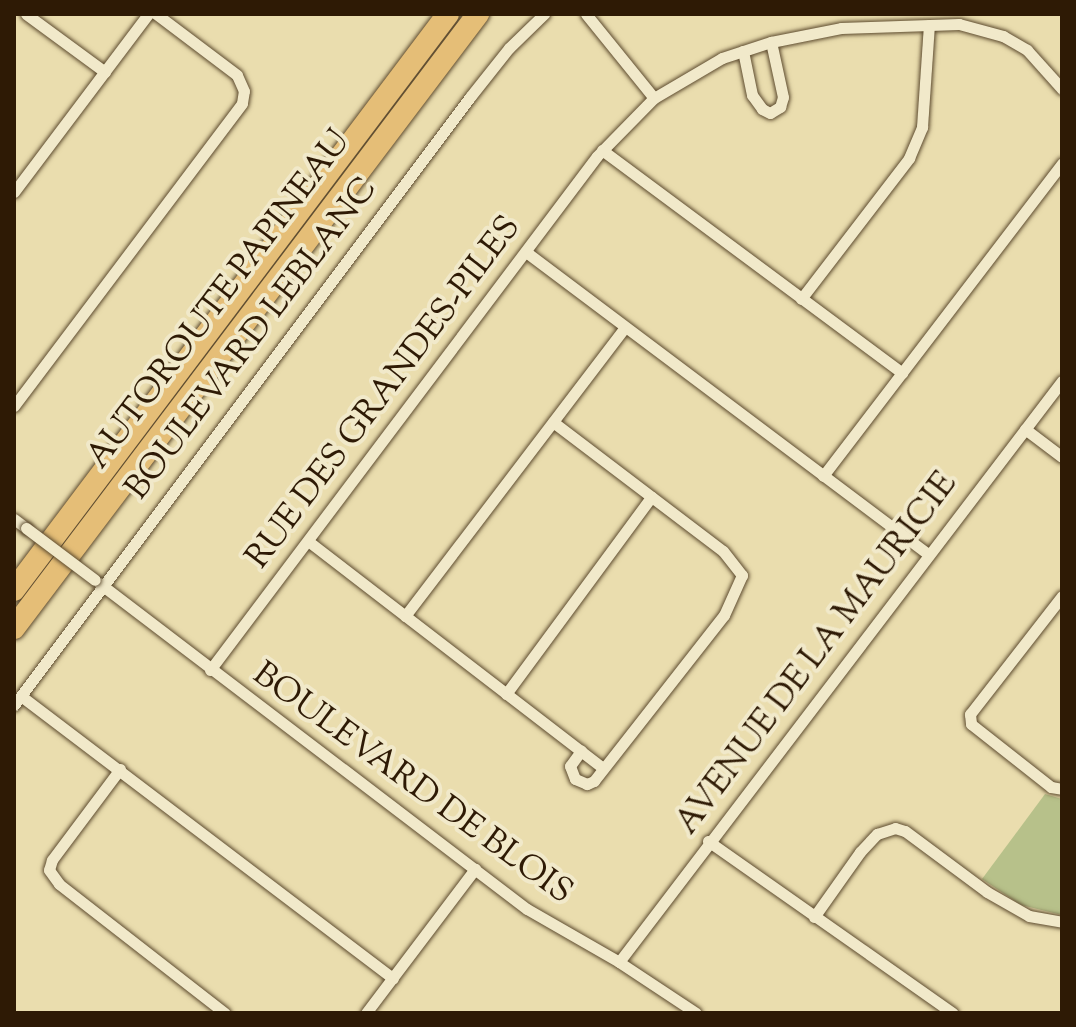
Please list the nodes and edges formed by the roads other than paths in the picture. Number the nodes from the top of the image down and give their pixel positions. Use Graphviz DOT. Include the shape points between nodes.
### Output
graph roads {
  1 [pos="26,14"];
  2 [pos="148,14"];
  3 [pos="156,14"];
  4 [pos="441,14"];
  5 [pos="448,14"];
  6 [pos="478,14"];
  7 [pos="486,14"];
  8 [pos="544,14"];
  9 [pos="586,14"];
  10 [pos="929,25"];
  11 [pos="456,42"];
  12 [pos="771,42"];
  13 [pos="743,51"];
  14 [pos="105,72"];
  15 [pos="404,73"];
  16 [pos="1062,89"];
  17 [pos="654,98"];
  18 [pos="602,150"];
  19 [pos="1062,163"];
  20 [pos="14,192"];
  21 [pos="526,252"];
  22 [pos="801,299"];
  23 [pos="625,327"];
  24 [pos="902,373"];
  25 [pos="1062,381"];
  26 [pos="14,406"];
  27 [pos="553,422"];
  28 [pos="1025,429"];
  29 [pos="1062,457"];
  30 [pos="823,476"];
  31 [pos="651,497"];
  32 [pos="14,519"];
  33 [pos="308,541"];
  34 [pos="928,554"];
  35 [pos="100,583"];
  36 [pos="14,590"];
  37 [pos="1062,596"];
  38 [pos="405,616"];
  39 [pos="14,628"];
  40 [pos="210,670"];
  41 [pos="506,694"];
  42 [pos="17,700"];
  43 [pos="581,751"];
  44 [pos="603,768"];
  45 [pos="120,769"];
  46 [pos="1062,789"];
  47 [pos="708,841"];
  48 [pos="475,869"];
  49 [pos="814,917"];
  50 [pos="1062,922"];
  51 [pos="619,962"];
  52 [pos="393,978"];
  53 [pos="225,1013"];
  54 [pos="366,1013"];
  55 [pos="696,1013"];
  56 [pos="953,1013"];
  1 -- 14 [label="street"];
  2 -- 14 [label="street"];
  3 -- 26 [label="street" via="237,75 244,91 242,103"];
  4 -- 15 [label="highway"];
  5 -- 15 [label="highway, AUTOROUTE PAPINEAU"];
  6 -- 11 [label="highway, AUTOROUTE PAPINEAU"];
  7 -- 11 [label="highway"];
  8 -- 35 [label="street, BOULEVARD LEBLANC" via="470,97"];
  9 -- 17 [label="street"];
  10 -- 12 [label="street, RUE DES GRANDES-PILES" via="841,28"];
  10 -- 16 [label="street, RUE DES GRANDES-PILES" via="959,24 1003,36 1027,50"];
  10 -- 22 [label="street" via="922,127 909,158"];
  11 -- 39 [label="highway, AUTOROUTE PAPINEAU"];
  12 -- 13 [label="street, RUE DES GRANDES-PILES"];
  12 -- 13 [label="street" via="783,97 770,113 752,95"];
  13 -- 17 [label="street, RUE DES GRANDES-PILES"];
  14 -- 20 [label="street"];
  15 -- 36 [label="highway, AUTOROUTE PAPINEAU"];
  17 -- 18 [label="street, RUE DES GRANDES-PILES"];
  18 -- 21 [label="street, RUE DES GRANDES-PILES"];
  18 -- 22 [label="street"];
  19 -- 24 [label="street"];
  21 -- 23 [label="street"];
  21 -- 33 [label="street, RUE DES GRANDES-PILES"];
  22 -- 24 [label="street"];
  23 -- 27 [label="street"];
  23 -- 30 [label="street"];
  24 -- 30 [label="street"];
  25 -- 28 [label="street, AVENUE DE LA MAURICIE"];
  27 -- 31 [label="street"];
  27 -- 38 [label="street"];
  28 -- 29 [label="street"];
  28 -- 34 [label="street, AVENUE DE LA MAURICIE"];
  30 -- 34 [label="street"];
  31 -- 41 [label="street"];
  31 -- 44 [label="street" via="723,551 742,575 724,615"];
  32 -- 35 [label="street, BOULEVARD DE BLOIS, bridge"];
  33 -- 38 [label="street"];
  33 -- 40 [label="street, RUE DES GRANDES-PILES"];
  34 -- 47 [label="street, AVENUE DE LA MAURICIE"];
  35 -- 40 [label="street, BOULEVARD DE BLOIS"];
  35 -- 42 [label="street, BOULEVARD LEBLANC"];
  37 -- 46 [label="street" via="970,714 971,724 1051,787"];
  38 -- 41 [label="street"];
  40 -- 48 [label="street, BOULEVARD DE BLOIS"];
  41 -- 43 [label="street"];
  42 -- 45 [label="street"];
  43 -- 44 [label="street"];
  43 -- 44 [label="street" via="570,766 575,779 587,784"];
  45 -- 52 [label="street"];
  45 -- 53 [label="street" via="49,870 59,884"];
  47 -- 49 [label="street"];
  47 -- 51 [label="street, AVENUE DE LA MAURICIE"];
  48 -- 51 [label="street, BOULEVARD DE BLOIS" via="527,909"];
  48 -- 52 [label="street"];
  49 -- 50 [label="street" via="860,852 877,834 895,828 1029,916"];
  49 -- 56 [label="street"];
  51 -- 55 [label="street, BOULEVARD DE BLOIS"];
  52 -- 54 [label="street"];
}
